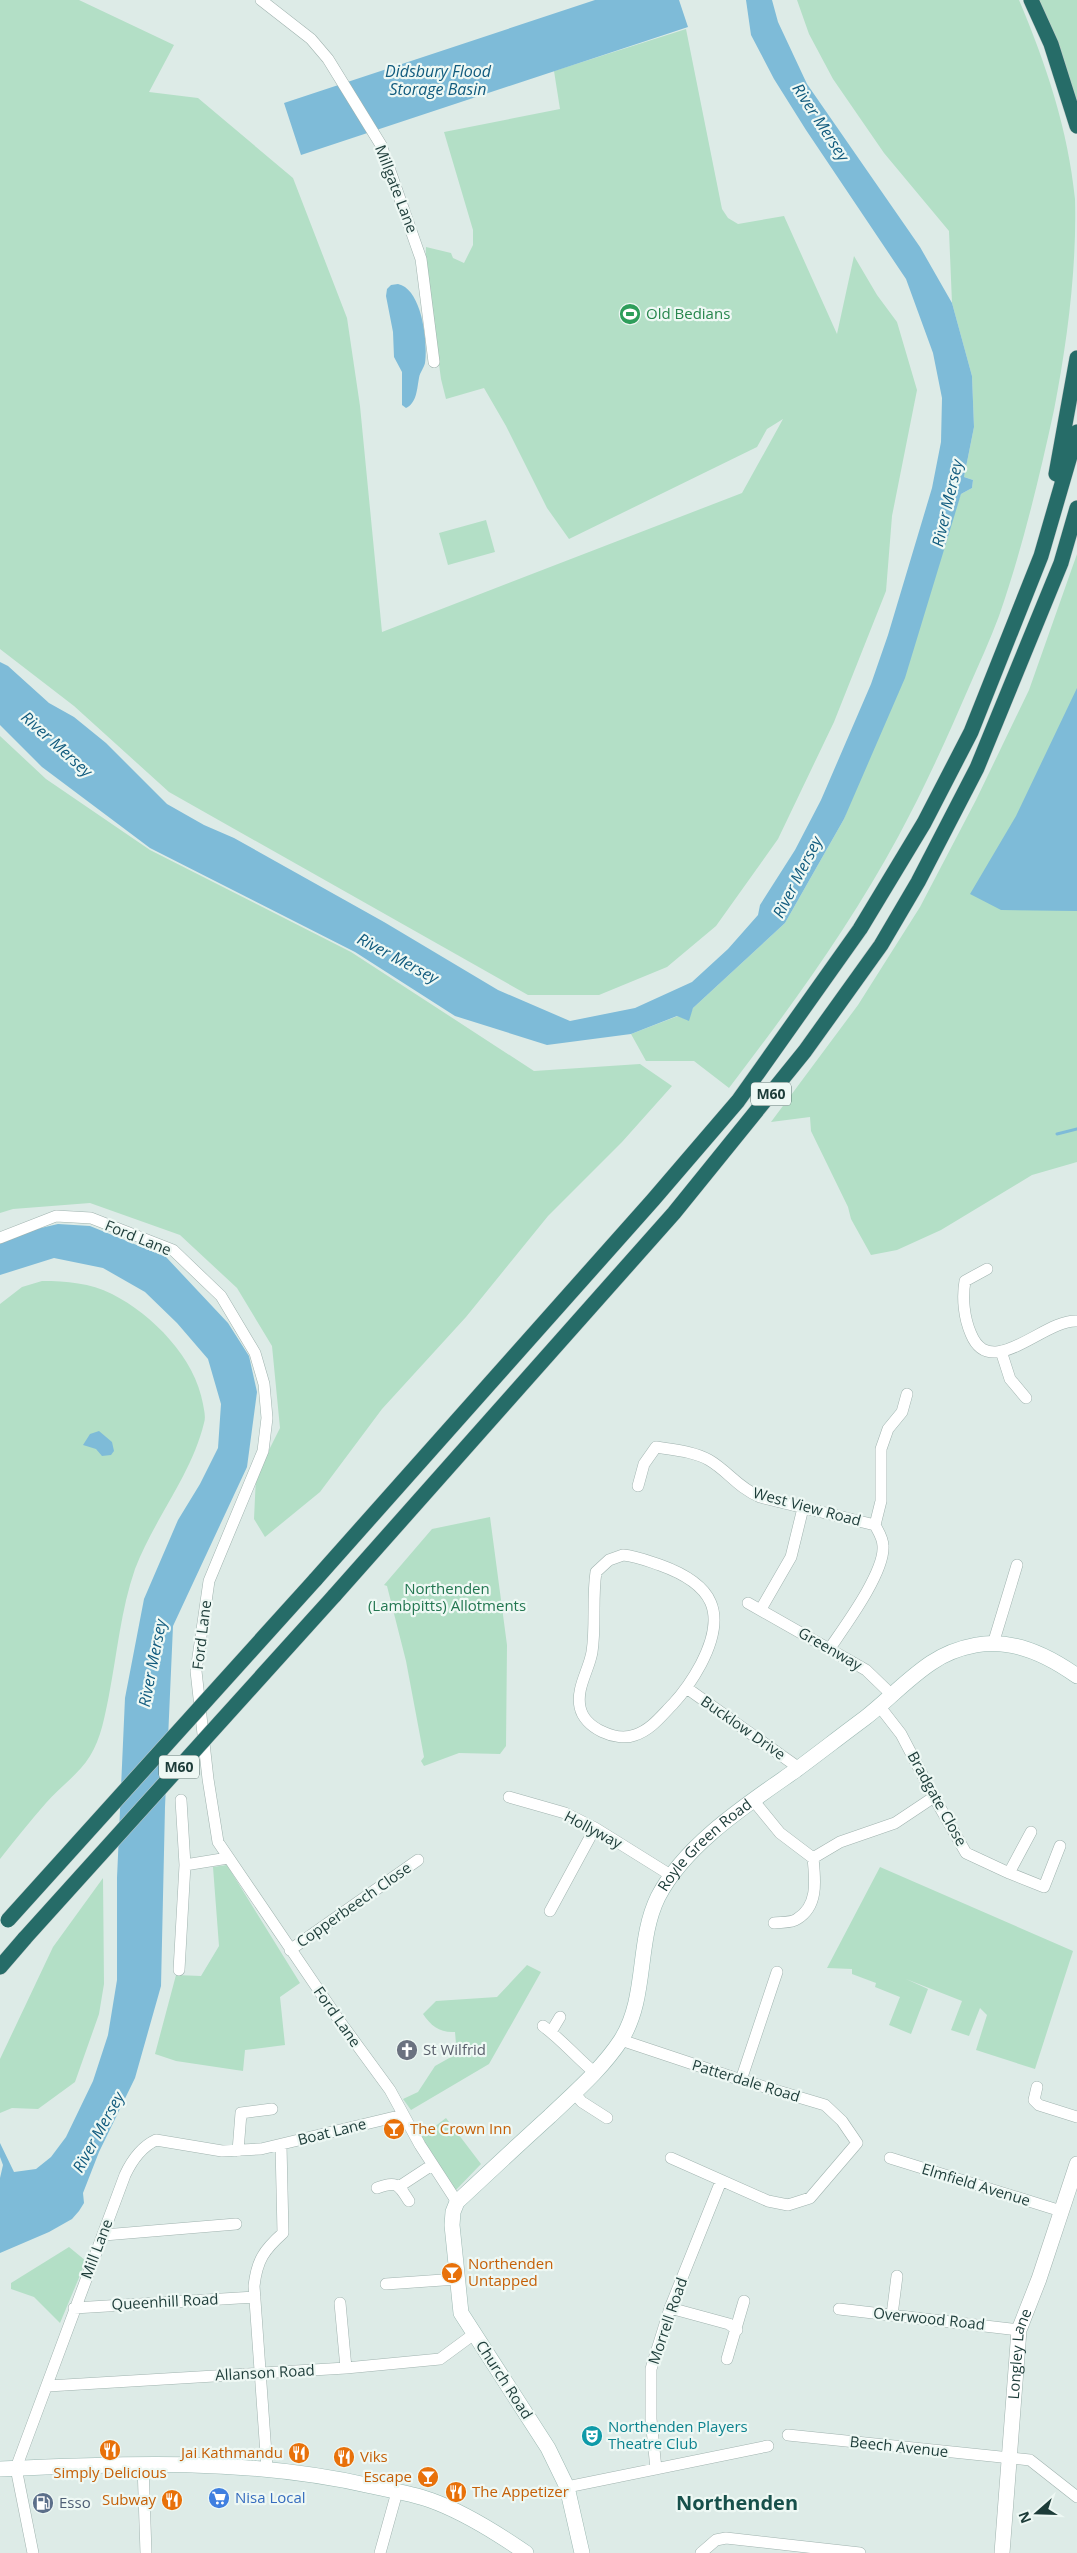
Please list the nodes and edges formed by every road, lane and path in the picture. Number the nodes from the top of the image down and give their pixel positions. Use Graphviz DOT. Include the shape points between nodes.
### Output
graph roads {
  1 [pos="261,0"];
  2 [pos="1031,0"];
  3 [pos="1077,126"];
  4 [pos="1077,358"];
  5 [pos="434,362"];
  6 [pos="1077,432"];
  7 [pos="1077,508"];
  8 [pos="1041,556"];
  9 [pos="0,1238"];
  10 [pos="987,1269"];
  11 [pos="1077,1321"];
  12 [pos="1002,1351"];
  13 [pos="907,1394"];
  14 [pos="1026,1398"];
  15 [pos="638,1486"];
  16 [pos="803,1508"];
  17 [pos="875,1525"];
  18 [pos="1017,1565"];
  19 [pos="748,1603"];
  20 [pos="761,1609"];
  21 [pos="993,1644"];
  22 [pos="830,1648"];
  23 [pos="1077,1676"];
  24 [pos="688,1689"];
  25 [pos="892,1696"];
  26 [pos="880,1707"];
  27 [pos="799,1768"];
  28 [pos="509,1797"];
  29 [pos="934,1797"];
  30 [pos="181,1800"];
  31 [pos="753,1800"];
  32 [pos="595,1828"];
  33 [pos="1031,1832"];
  34 [pos="1060,1846"];
  35 [pos="228,1858"];
  36 [pos="814,1858"];
  37 [pos="418,1860"];
  38 [pos="185,1865"];
  39 [pos="1009,1873"];
  40 [pos="672,1876"];
  41 [pos="550,1911"];
  42 [pos="789,1921"];
  43 [pos="774,1923"];
  44 [pos="4,1924"];
  45 [pos="792,1934"];
  46 [pos="290,1950"];
  47 [pos="0,1967"];
  48 [pos="179,1970"];
  49 [pos="777,1972"];
  50 [pos="560,2017"];
  51 [pos="621,2040"];
  52 [pos="594,2072"];
  53 [pos="741,2080"];
  54 [pos="1036,2087"];
  55 [pos="574,2093"];
  56 [pos="272,2108"];
  57 [pos="403,2115"];
  58 [pos="1077,2117"];
  59 [pos="607,2118"];
  60 [pos="281,2145"];
  61 [pos="262,2149"];
  62 [pos="238,2151"];
  63 [pos="670,2158"];
  64 [pos="890,2158"];
  65 [pos="1077,2164"];
  66 [pos="432,2165"];
  67 [pos="721,2180"];
  68 [pos="400,2186"];
  69 [pos="377,2188"];
  70 [pos="409,2201"];
  71 [pos="458,2202"];
  72 [pos="1061,2211"];
  73 [pos="236,2224"];
  74 [pos="104,2235"];
  75 [pos="897,2276"];
  76 [pos="457,2279"];
  77 [pos="386,2284"];
  78 [pos="255,2297"];
  79 [pos="744,2300"];
  80 [pos="340,2302"];
  81 [pos="74,2308"];
  82 [pos="670,2308"];
  83 [pos="839,2310"];
  84 [pos="892,2315"];
  85 [pos="737,2330"];
  86 [pos="1019,2330"];
  87 [pos="474,2334"];
  88 [pos="726,2359"];
  89 [pos="346,2368"];
  90 [pos="261,2374"];
  91 [pos="48,2386"];
  92 [pos="788,2435"];
  93 [pos="768,2446"];
  94 [pos="1010,2459"];
  95 [pos="143,2465"];
  96 [pos="16,2468"];
  97 [pos="267,2468"];
  98 [pos="656,2468"];
  99 [pos="0,2469"];
  100 [pos="567,2487"];
  101 [pos="396,2492"];
  102 [pos="1077,2497"];
  103 [pos="34,2553"];
  104 [pos="146,2553"];
  105 [pos="380,2553"];
  106 [pos="526,2553"];
  107 [pos="582,2553"];
  108 [pos="701,2553"];
  109 [pos="860,2553"];
  110 [pos="1002,2553"];
  1 -- 5 [label="street, Millgate Lane" via="311,39 328,59 384,152 421,259"];
  2 -- 3 [label="highway" via="1051,44"];
  4 -- 8 [label="highway, M60"];
  6 -- 8 [label="highway, M60"];
  7 -- 47 [label="highway, M60, bridge" via="1061,564 977,768 881,946 805,1051 674,1213"];
  8 -- 44 [label="highway, M60, bridge" via="971,732 924,824 855,936 738,1100 315,1580"];
  9 -- 35 [label="street, Ford Lane" via="56,1216 65,1216 90,1218 173,1250 221,1296 255,1352 264,1384 267,1418 263,1451 208,1581 196,1671 218,1842"];
  10 -- 12 [label="street" via="965,1281 962,1297 974,1340 981,1349 990,1353"];
  11 -- 12 [label="street" via="1055,1325"];
  12 -- 14 [label="street" via="1010,1380"];
  13 -- 17 [label="street" via="902,1412 888,1429 881,1449 881,1501"];
  15 -- 16 [label="street, West View Road" via="644,1464 656,1447 710,1460 745,1490"];
  16 -- 17 [label="street, West View Road"];
  16 -- 20 [label="street" via="791,1557"];
  17 -- 22 [label="street, West View Road" via="882,1539 881,1559 866,1592"];
  18 -- 21 [label="street"];
  19 -- 20 [label="street, Greenway"];
  20 -- 22 [label="street, Greenway"];
  21 -- 23 [label="main road, Royle Green Road" via="1032,1651 1056,1661"];
  21 -- 25 [label="main road, Royle Green Road" via="945,1655 929,1664"];
  22 -- 25 [label="street, Greenway" via="866,1670"];
  24 -- 24 [label="street, Bucklow Drive" via="647,1730 636,1735 617,1736 600,1730 583,1716 579,1699 592,1652 594,1584 596,1572 609,1560 623,1554 674,1570 689,1577 706,1595 712,1610 714,1634"];
  24 -- 27 [label="street, Bucklow Drive"];
  25 -- 26 [label="main road, Royle Green Road"];
  26 -- 27 [label="main road, Royle Green Road"];
  26 -- 29 [label="street, Bradgate Close" via="901,1734"];
  27 -- 31 [label="main road, Royle Green Road"];
  28 -- 32 [label="street, Hollyway" via="565,1814"];
  29 -- 36 [label="street" via="895,1823 840,1842"];
  29 -- 39 [label="street, Bradgate Close" via="966,1852"];
  30 -- 38 [label="street"];
  31 -- 36 [label="street" via="780,1833"];
  31 -- 40 [label="main road, Royle Green Road" via="693,1851"];
  32 -- 40 [label="street, Hollyway"];
  32 -- 41 [label="street"];
  33 -- 39 [label="street"];
  34 -- 39 [label="street, Bradgate Close" via="1044,1887"];
  35 -- 38 [label="street"];
  35 -- 46 [label="street, Ford Lane"];
  36 -- 42 [label="street" via="812,1904 797,1920"];
  37 -- 46 [label="street, Copperbeech Close"];
  38 -- 48 [label="street"];
  40 -- 51 [label="main road, Royle Green Road" via="658,1898 649,1923 637,2003"];
  42 -- 43 [label="street"];
  42 -- 45 [label="street"];
  46 -- 57 [label="street, Ford Lane" via="390,2090"];
  49 -- 53 [label="street"];
  50 -- 52 [label="street" via="547,2029"];
  51 -- 52 [label="main road, Royle Green Road"];
  51 -- 53 [label="street, Patterdale Road"];
  52 -- 55 [label="main road, Royle Green Road"];
  53 -- 67 [label="street, Patterdale Road" via="825,2105 842,2121 857,2143 810,2198 788,2205 768,2201"];
  54 -- 58 [label="street" via="1034,2100 1039,2105"];
  55 -- 59 [label="street"];
  55 -- 71 [label="main road, Royle Green Road"];
  56 -- 62 [label="street" via="241,2113"];
  57 -- 60 [label="street, Boat Lane"];
  57 -- 66 [label="street, Ford Lane"];
  60 -- 61 [label="street, Boat Lane"];
  60 -- 78 [label="street" via="283,2234 265,2250 256,2271"];
  61 -- 62 [label="street, Mill Lane"];
  62 -- 74 [label="street, Mill Lane" via="156,2140 147,2144 128,2168"];
  63 -- 67 [label="street"];
  64 -- 72 [label="street, Elmfield Avenue"];
  65 -- 72 [label="main road, Longley Lane"];
  66 -- 68 [label="street"];
  66 -- 71 [label="street, Ford Lane"];
  67 -- 82 [label="street, Morrell Road"];
  68 -- 69 [label="street" via="392,2183"];
  68 -- 70 [label="street"];
  71 -- 76 [label="main road, Church Road" via="452,2225"];
  72 -- 86 [label="main road, Longley Lane"];
  73 -- 74 [label="street"];
  74 -- 81 [label="street, Mill Lane"];
  75 -- 84 [label="street"];
  76 -- 77 [label="street"];
  76 -- 87 [label="main road, Church Road" via="461,2313"];
  78 -- 81 [label="street, Queenhill Road"];
  78 -- 90 [label="street"];
  79 -- 85 [label="street"];
  80 -- 89 [label="street"];
  81 -- 91 [label="street, Mill Lane"];
  82 -- 85 [label="street" via="729,2324"];
  82 -- 98 [label="street, Morrell Road" via="651,2370"];
  83 -- 84 [label="street, Overwood Road"];
  84 -- 86 [label="street, Overwood Road"];
  85 -- 88 [label="street"];
  86 -- 94 [label="main road, Longley Lane"];
  87 -- 89 [label="street, Allanson Road" via="440,2359"];
  87 -- 100 [label="main road, Church Road" via="548,2448"];
  89 -- 90 [label="street, Allanson Road"];
  90 -- 91 [label="street, Allanson Road"];
  90 -- 97 [label="street"];
  91 -- 96 [label="street, Mill Lane"];
  92 -- 94 [label="street, Beech Avenue"];
  93 -- 98 [label="street"];
  94 -- 102 [label="street, Beech Avenue" via="1030,2460"];
  94 -- 110 [label="main road, Longley Lane"];
  95 -- 96 [label="main road"];
  95 -- 97 [label="main road"];
  95 -- 104 [label="street"];
  96 -- 99 [label="main road"];
  96 -- 103 [label="street"];
  97 -- 101 [label="main road" via="335,2478"];
  98 -- 100 [label="street"];
  100 -- 107 [label="main road, Church Road"];
  101 -- 105 [label="street"];
  101 -- 106 [label="main road" via="430,2500"];
  108 -- 109 [label="street" via="716,2540 726,2538"];
}
